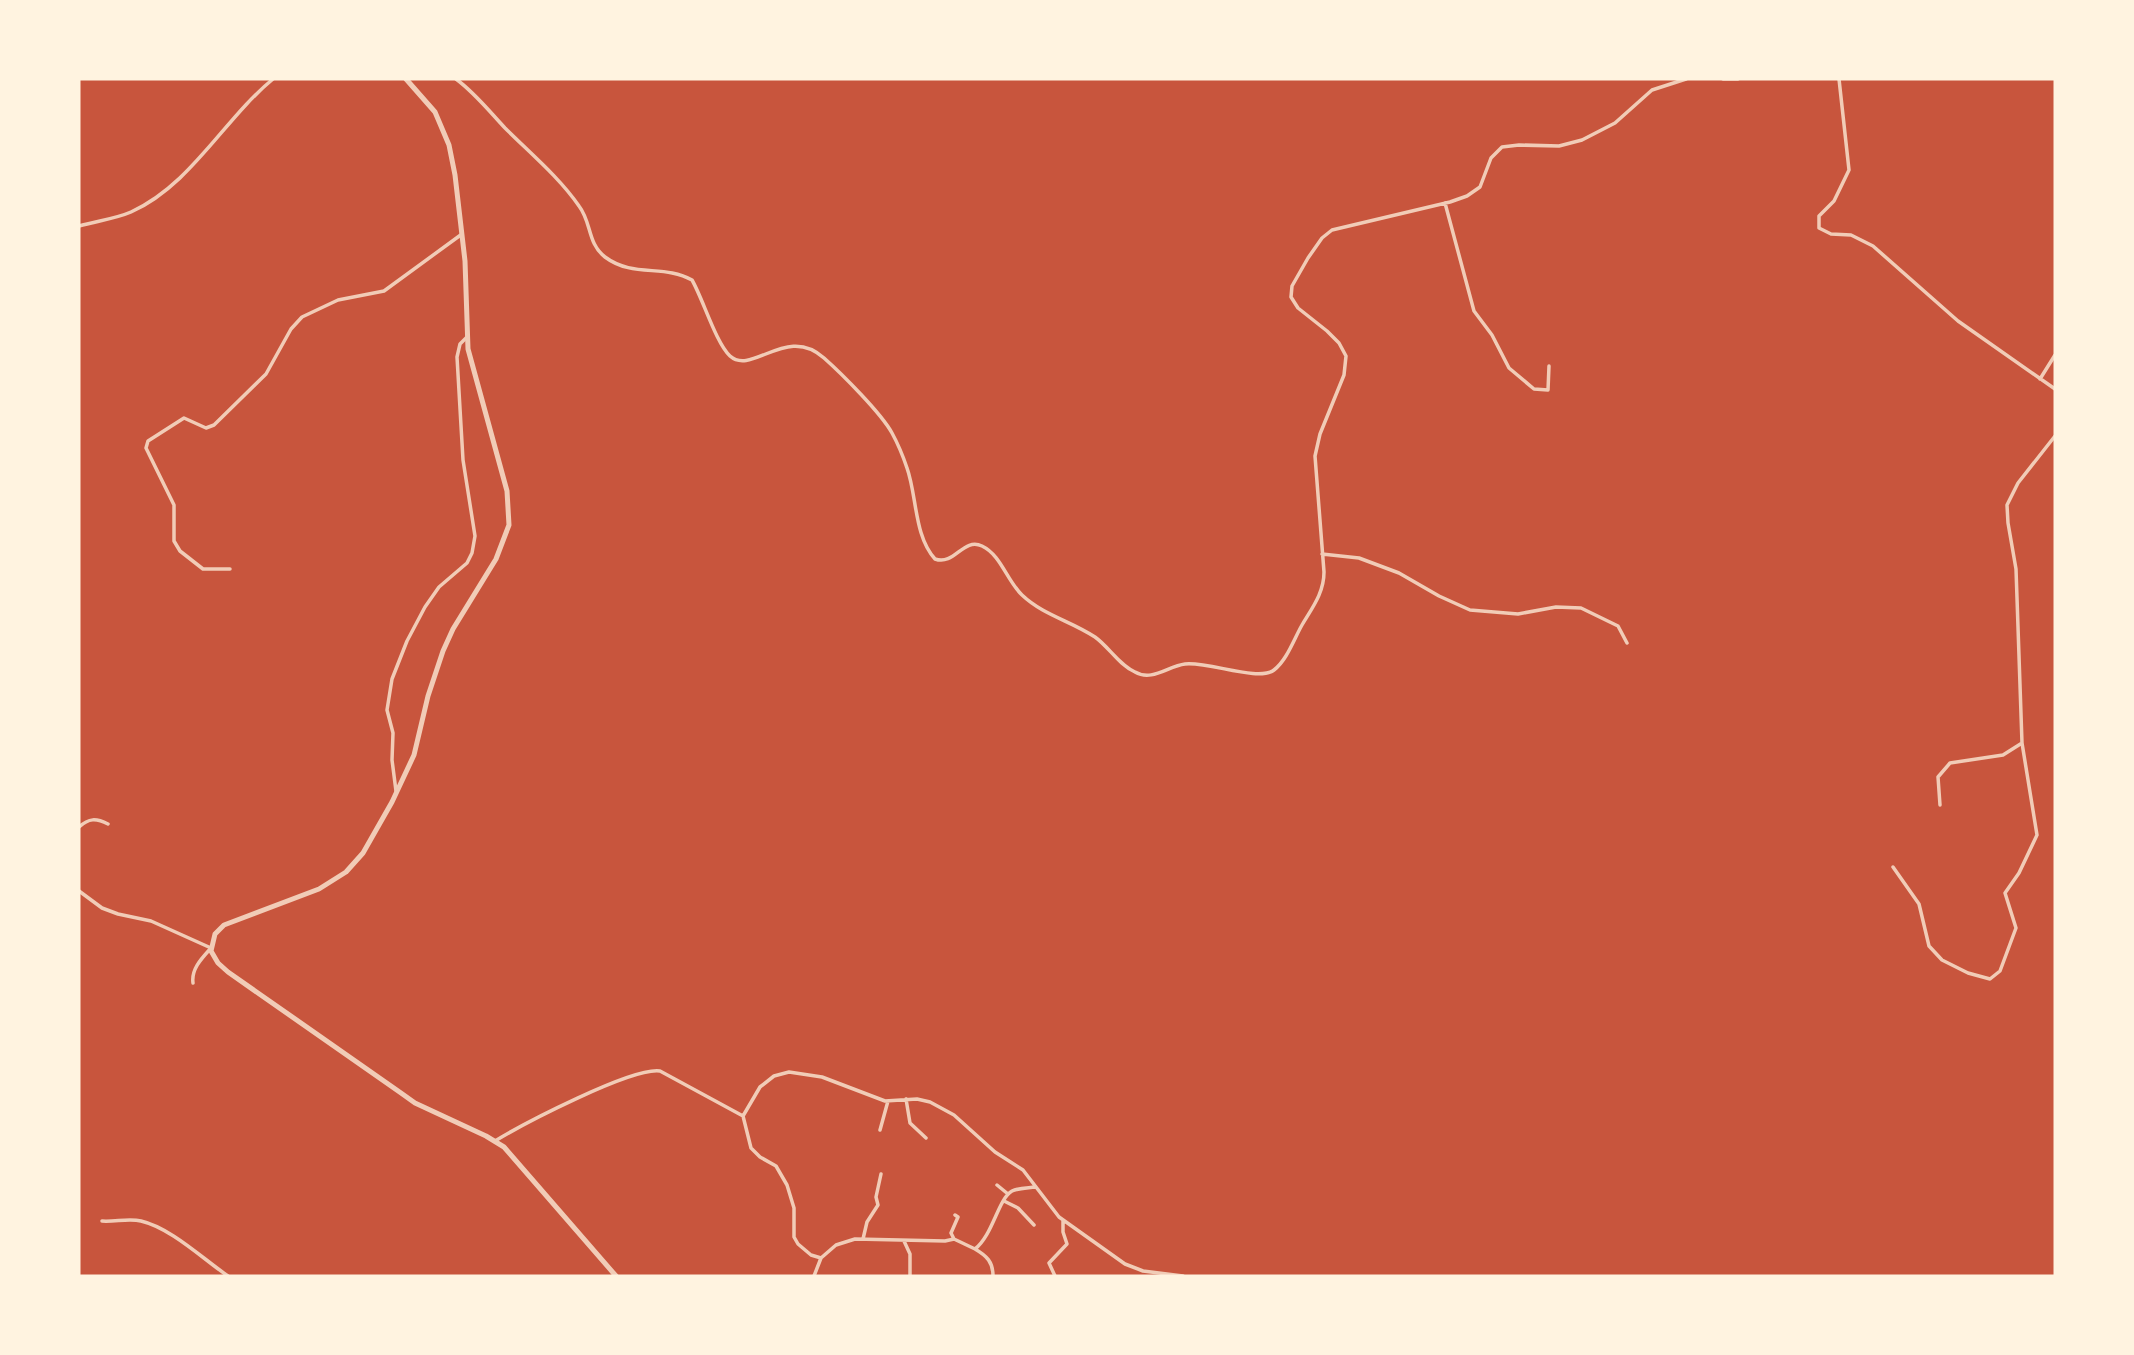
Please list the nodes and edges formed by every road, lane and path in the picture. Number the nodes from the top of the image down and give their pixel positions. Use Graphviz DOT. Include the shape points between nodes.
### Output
graph roads {
  1 [pos="273,79"];
  2 [pos="406,79"];
  3 [pos="456,79"];
  4 [pos="1686,79"];
  5 [pos="1723,79"];
  6 [pos="1738,79"];
  7 [pos="1839,79"];
  8 [pos="1445,203"];
  9 [pos="79,226"];
  10 [pos="462,233"];
  11 [pos="467,336"];
  12 [pos="2055,355"];
  13 [pos="1549,366"];
  14 [pos="2040,379"];
  15 [pos="2055,389"];
  16 [pos="2055,436"];
  17 [pos="1322,554"];
  18 [pos="230,569"];
  19 [pos="1627,643"];
  20 [pos="2022,743"];
  21 [pos="397,794"];
  22 [pos="1940,805"];
  23 [pos="108,824"];
  24 [pos="79,827"];
  25 [pos="1894,867"];
  26 [pos="79,891"];
  27 [pos="211,948"];
  28 [pos="193,984"];
  29 [pos="906,1099"];
  30 [pos="888,1101"];
  31 [pos="743,1116"];
  32 [pos="880,1130"];
  33 [pos="926,1138"];
  34 [pos="495,1141"];
  35 [pos="881,1174"];
  36 [pos="997,1185"];
  37 [pos="1035,1187"];
  38 [pos="1009,1194"];
  39 [pos="1004,1200"];
  40 [pos="955,1214"];
  41 [pos="1063,1220"];
  42 [pos="102,1221"];
  43 [pos="1034,1225"];
  44 [pos="863,1239"];
  45 [pos="954,1239"];
  46 [pos="904,1240"];
  47 [pos="975,1249"];
  48 [pos="821,1258"];
  49 [pos="1135,1269"];
  50 [pos="228,1276"];
  51 [pos="616,1276"];
  52 [pos="814,1276"];
  53 [pos="911,1276"];
  54 [pos="993,1276"];
  55 [pos="1055,1276"];
  56 [pos="1142,1276"];
  57 [pos="1183,1276"];
  1 -- 9 [label="street" via="167,189 130,212"];
  2 -- 10 [label="street" via="444,129"];
  3 -- 17 [label="street" via="572,196 599,251 626,269 692,280 732,358 748,361 794,345 808,347 826,359 892,432 908,470 926,545 935,559 948,560 971,544 981,545 1024,598 1096,638 1133,672 1150,675 1190,663 1249,674 1274,670 1322,588"];
  4 -- 8 [label="street" via="1652,90 1615,123 1582,140 1559,146 1498,149 1480,187"];
  5 -- 6 [label="street"];
  7 -- 14 [label="street" via="1849,170 1834,201 1819,216 1819,228 1873,246 1958,321"];
  8 -- 13 [label="street" via="1474,311 1508,368 1534,389 1548,390"];
  8 -- 17 [label="street" via="1332,230 1292,286 1291,297 1298,307 1339,343 1346,356 1344,375 1316,446"];
  10 -- 11 [label="street"];
  10 -- 18 [label="street" via="384,290 338,300 302,317 266,374 212,427 184,418 148,441 146,448 174,505 174,541 180,551 203,569"];
  11 -- 21 [label="street" via="508,491 509,524 496,559 443,651 414,755"];
  11 -- 21 [label="street" via="457,357 462,450 475,536 467,563 439,587 425,607 392,679 387,709"];
  12 -- 14 [label="street"];
  14 -- 15 [label="street"];
  16 -- 20 [label="street" via="2018,483 2007,505 2016,569"];
  17 -- 19 [label="street" via="1359,558 1399,573 1470,610 1518,614 1581,608 1618,626"];
  20 -- 22 [label="street" via="2003,755 1950,763 1938,777"];
  20 -- 25 [label="street" via="2037,835 2005,893 2016,928 2000,971 1990,979 1942,960 1929,946 1919,904"];
  21 -- 27 [label="street" via="363,853 346,872 319,889 223,925"];
  23 -- 24 [label="street" via="92,819"];
  26 -- 27 [label="street" via="102,908 151,921"];
  27 -- 28 [label="street" via="197,966"];
  27 -- 34 [label="street" via="228,972 415,1103"];
  29 -- 30 [label="street"];
  29 -- 33 [label="street" via="910,1123"];
  29 -- 37 [label="street" via="946,1110 1023,1170"];
  30 -- 31 [label="street" via="822,1077 789,1072 760,1087"];
  30 -- 32 [label="street"];
  31 -- 34 [label="street" via="660,1071 650,1071 546,1114"];
  31 -- 48 [label="street" via="751,1148 776,1166 787,1185 794,1208 794,1237 811,1255"];
  34 -- 51 [label="street"];
  35 -- 44 [label="street" via="878,1205"];
  36 -- 38 [label="street"];
  37 -- 38 [label="street"];
  37 -- 41 [label="street"];
  38 -- 39 [label="street"];
  39 -- 43 [label="street"];
  39 -- 47 [label="street"];
  40 -- 45 [label="street"];
  41 -- 49 [label="street"];
  41 -- 55 [label="street" via="1068,1244 1049,1263"];
  42 -- 50 [label="street" via="148,1223"];
  44 -- 46 [label="street"];
  44 -- 48 [label="street" via="836,1245"];
  45 -- 46 [label="street"];
  45 -- 47 [label="street"];
  46 -- 53 [label="street"];
  47 -- 54 [label="street" via="989,1259"];
  48 -- 52 [label="street"];
  49 -- 56 [label="street"];
  49 -- 57 [label="street"];
}
